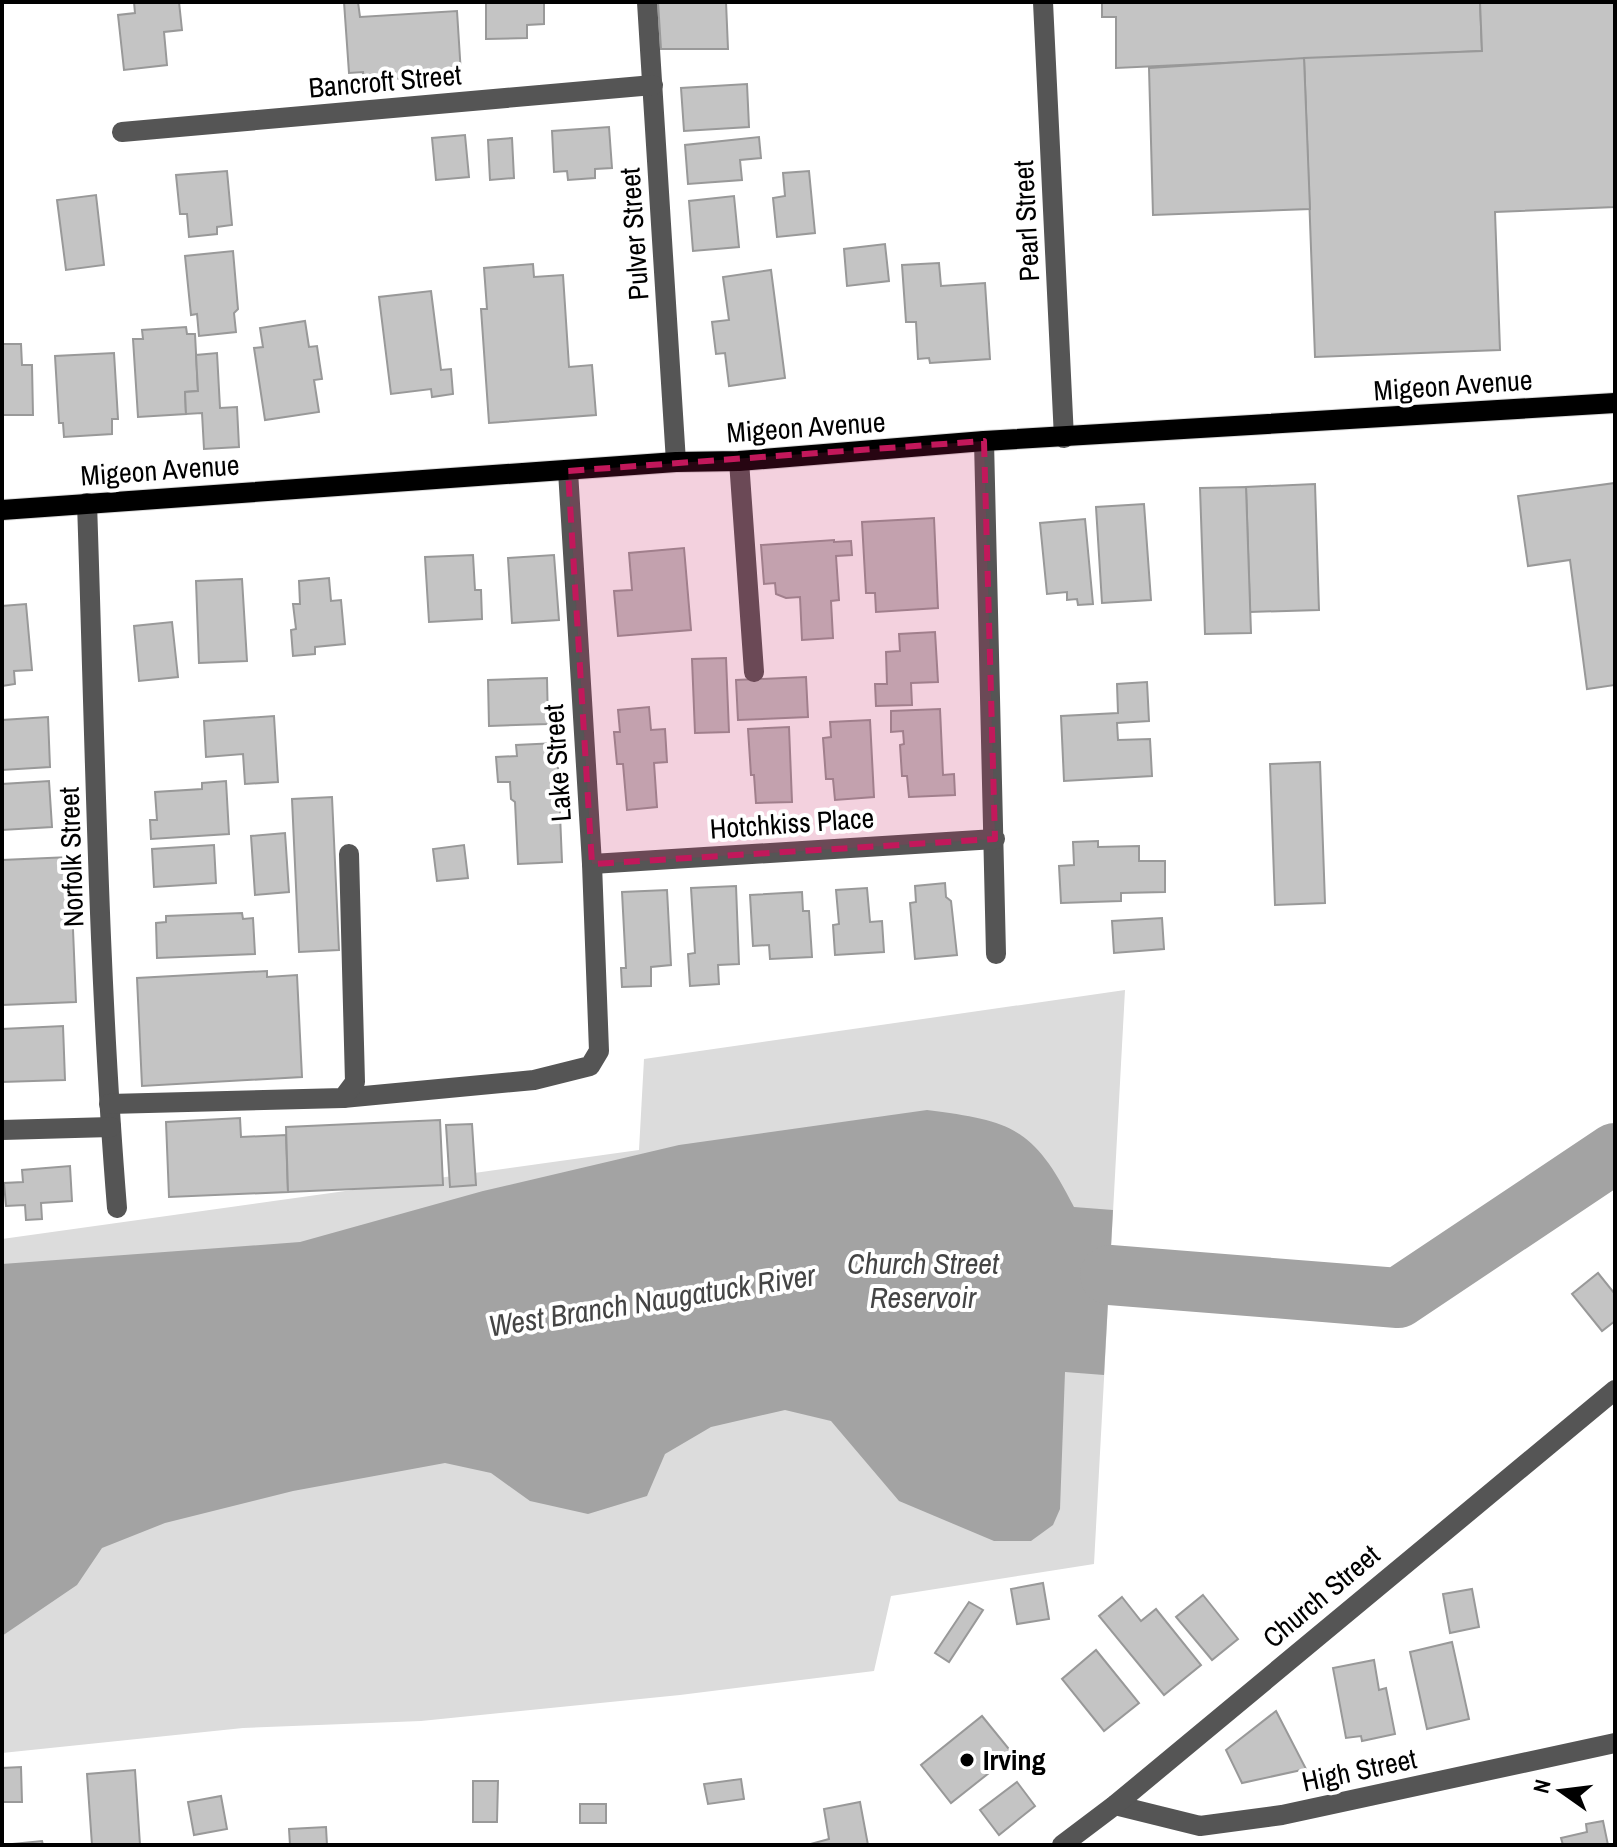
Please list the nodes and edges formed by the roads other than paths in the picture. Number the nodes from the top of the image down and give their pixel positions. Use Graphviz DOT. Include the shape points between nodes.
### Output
graph roads {
  1 [pos="647,2"];
  2 [pos="1043,2"];
  3 [pos="653,85"];
  4 [pos="122,132"];
  5 [pos="1615,403"];
  6 [pos="1064,438"];
  7 [pos="984,441"];
  8 [pos="739,461"];
  9 [pos="676,462"];
  10 [pos="568,471"];
  11 [pos="87,503"];
  12 [pos="2,510"];
  13 [pos="754,672"];
  14 [pos="995,839"];
  15 [pos="349,854"];
  16 [pos="592,864"];
  17 [pos="996,954"];
  18 [pos="343,1098"];
  19 [pos="109,1104"];
  20 [pos="111,1127"];
  21 [pos="2,1130"];
  22 [pos="117,1208"];
  23 [pos="1615,1390"];
  24 [pos="1615,1743"];
  25 [pos="1115,1805"];
  26 [pos="1062,1845"];
  1 -- 3 [label="street, Pulver Street"];
  2 -- 6 [label="street, Pearl Street"];
  3 -- 4 [label="street, Bancroft Street"];
  3 -- 9 [label="street, Pulver Street"];
  5 -- 6 [label="main road, Migeon Avenue"];
  6 -- 7 [label="main road, Migeon Avenue"];
  7 -- 8 [label="main road, Migeon Avenue"];
  7 -- 14 [label="street"];
  8 -- 9 [label="main road, Migeon Avenue"];
  8 -- 13 [label="street"];
  9 -- 10 [label="main road, Migeon Avenue"];
  10 -- 11 [label="main road, Migeon Avenue"];
  10 -- 16 [label="street, Lake Street"];
  11 -- 12 [label="main road, Migeon Avenue"];
  11 -- 19 [label="street, Norfolk Street"];
  14 -- 16 [label="street, Hotchkiss Place"];
  14 -- 17 [label="street"];
  15 -- 18 [label="street" via="355,1082"];
  16 -- 18 [label="street, Lake Street" via="599,1051 590,1066 534,1080"];
  18 -- 19 [label="street"];
  19 -- 20 [label="street, Norfolk Street"];
  20 -- 21 [label="street"];
  20 -- 22 [label="street, Norfolk Street"];
  23 -- 25 [label="street, Church Street"];
  24 -- 25 [label="street, High Street" via="1282,1815 1200,1826"];
  25 -- 26 [label="street, Church Street"];
}
